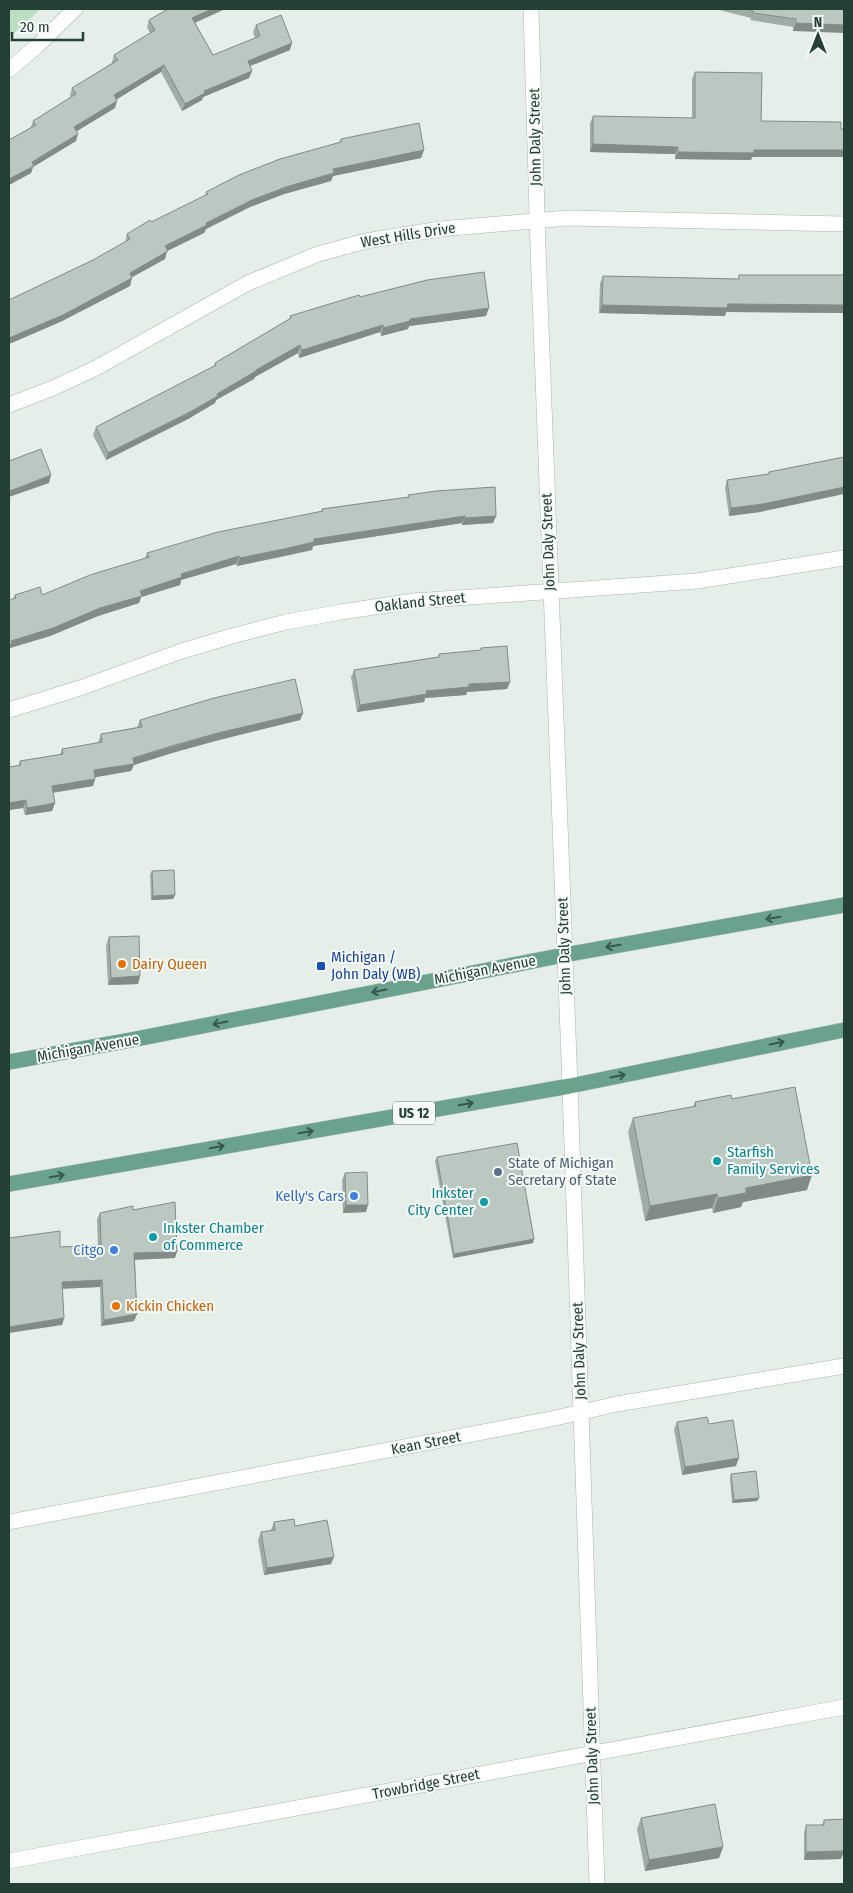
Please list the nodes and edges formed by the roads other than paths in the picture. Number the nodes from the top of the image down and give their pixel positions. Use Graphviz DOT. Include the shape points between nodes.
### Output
graph roads {
  1 [pos="76,9"];
  2 [pos="531,9"];
  3 [pos="9,70"];
  4 [pos="537,221"];
  5 [pos="844,224"];
  6 [pos="9,405"];
  7 [pos="844,558"];
  8 [pos="550,592"];
  9 [pos="9,710"];
  10 [pos="844,905"];
  11 [pos="564,954"];
  12 [pos="844,1030"];
  13 [pos="9,1062"];
  14 [pos="570,1086"];
  15 [pos="9,1184"];
  16 [pos="844,1366"];
  17 [pos="581,1412"];
  18 [pos="9,1522"];
  19 [pos="844,1706"];
  20 [pos="592,1753"];
  21 [pos="9,1861"];
  22 [pos="597,1884"];
  1 -- 3 [label="street"];
  2 -- 4 [label="street, John Daly Street"];
  4 -- 5 [label="street, West Hills Drive" via="568,218"];
  4 -- 6 [label="street, West Hills Drive" via="403,234 318,254 248,283 96,368"];
  4 -- 8 [label="street, John Daly Street"];
  7 -- 8 [label="street, Oakland Street" via="697,581"];
  8 -- 9 [label="street, Oakland Street" via="414,601 286,622 179,652"];
  8 -- 11 [label="street, John Daly Street"];
  10 -- 11 [label="main road, Michigan Avenue, one-way"];
  11 -- 13 [label="main road, Michigan Avenue, one-way"];
  11 -- 14 [label="street, John Daly Street"];
  14 -- 12 [label="main road, US 12, one-way"];
  15 -- 14 [label="main road, US 12, one-way"];
  14 -- 17 [label="street, John Daly Street"];
  16 -- 17 [label="street, Kean Street"];
  17 -- 18 [label="street, Kean Street"];
  17 -- 20 [label="street, John Daly Street"];
  19 -- 20 [label="street, Trowbridge Street"];
  20 -- 21 [label="street, Trowbridge Street"];
  20 -- 22 [label="street, John Daly Street"];
}
